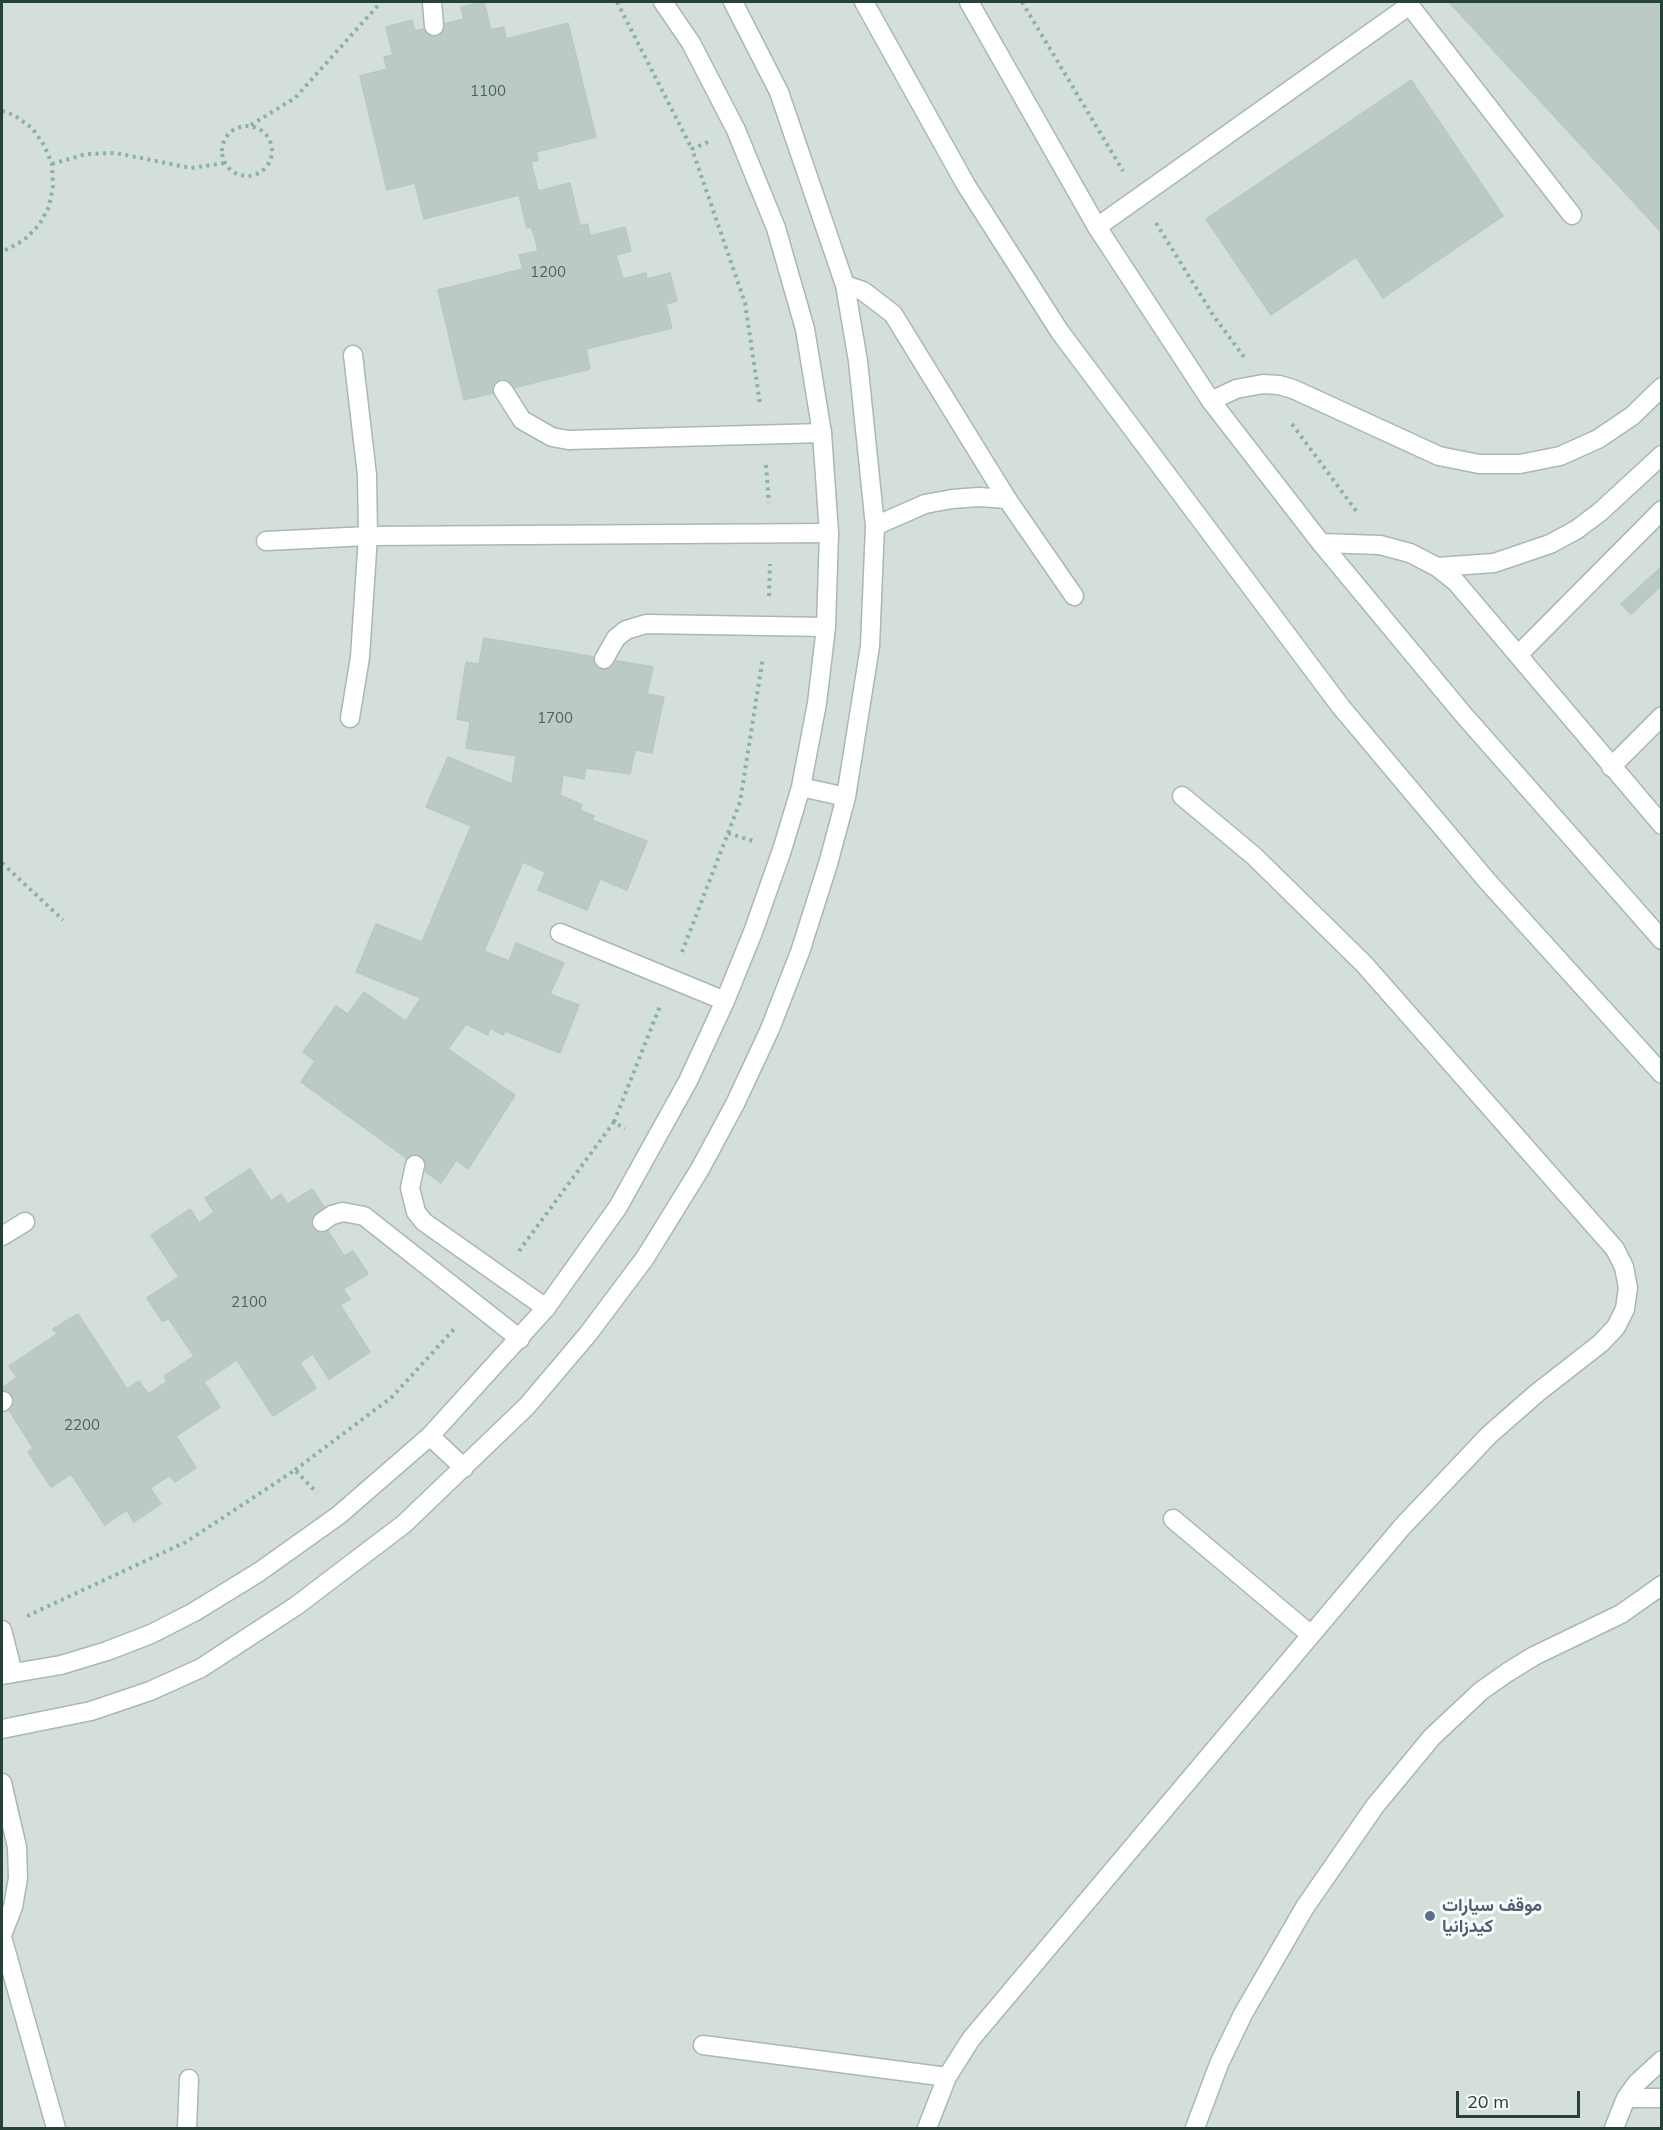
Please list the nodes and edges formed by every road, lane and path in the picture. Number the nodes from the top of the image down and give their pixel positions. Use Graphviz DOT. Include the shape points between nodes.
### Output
graph roads {
  1 [pos="381,2"];
  2 [pos="432,2"];
  3 [pos="617,2"];
  4 [pos="663,2"];
  5 [pos="733,2"];
  6 [pos="864,2"];
  7 [pos="969,2"];
  8 [pos="1022,2"];
  9 [pos="1409,3"];
  10 [pos="434,26"];
  11 [pos="2,111"];
  12 [pos="251,125"];
  13 [pos="692,149"];
  14 [pos="225,163"];
  15 [pos="51,164"];
  16 [pos="1139,197"];
  17 [pos="1572,215"];
  18 [pos="1097,227"];
  19 [pos="2,252"];
  20 [pos="845,285"];
  21 [pos="353,355"];
  22 [pos="1263,384"];
  23 [pos="1662,387"];
  24 [pos="503,390"];
  25 [pos="1211,401"];
  26 [pos="822,433"];
  27 [pos="1662,455"];
  28 [pos="1007,499"];
  29 [pos="1662,510"];
  30 [pos="875,526"];
  31 [pos="829,533"];
  32 [pos="368,536"];
  33 [pos="266,541"];
  34 [pos="1321,543"];
  35 [pos="1380,544"];
  36 [pos="1437,567"];
  37 [pos="1074,596"];
  38 [pos="826,627"];
  39 [pos="1518,655"];
  40 [pos="604,659"];
  41 [pos="1662,716"];
  42 [pos="350,718"];
  43 [pos="1611,767"];
  44 [pos="801,787"];
  45 [pos="1182,796"];
  46 [pos="846,797"];
  47 [pos="1662,825"];
  48 [pos="2,863"];
  49 [pos="63,920"];
  50 [pos="560,933"];
  51 [pos="1662,940"];
  52 [pos="725,1001"];
  53 [pos="1662,1074"];
  54 [pos="415,1165"];
  55 [pos="25,1222"];
  56 [pos="322,1222"];
  57 [pos="2,1236"];
  58 [pos="546,1308"];
  59 [pos="520,1340"];
  60 [pos="430,1436"];
  61 [pos="464,1468"];
  62 [pos="339,1515"];
  63 [pos="1173,1519"];
  64 [pos="1662,1585"];
  65 [pos="21,1618"];
  66 [pos="2,1630"];
  67 [pos="1311,1635"];
  68 [pos="7,1674"];
  69 [pos="2,1729"];
  70 [pos="2,1783"];
  71 [pos="2,1936"];
  72 [pos="7,1973"];
  73 [pos="703,2045"];
  74 [pos="1662,2060"];
  75 [pos="947,2077"];
  76 [pos="189,2079"];
  77 [pos="1626,2098"];
  78 [pos="1662,2098"];
  79 [pos="56,2128"];
  80 [pos="187,2128"];
  81 [pos="927,2128"];
  82 [pos="1194,2128"];
  83 [pos="1614,2128"];
  1 -- 12 [label="path" via="296,98"];
  2 -- 10 [label="street"];
  3 -- 13 [label="path"];
  4 -- 26 [label="street" via="691,43 736,130 776,228 804,329"];
  5 -- 20 [label="street" via="779,92"];
  6 -- 53 [label="street" via="966,185 1087,369 1341,707 1496,891"];
  7 -- 18 [label="street"];
  8 -- 16 [label="path"];
  9 -- 16 [label="street"];
  9 -- 17 [label="street"];
  11 -- 15 [label="path" via="32,128"];
  12 -- 14 [label="path" via="232,129 226,136 221,154"];
  12 -- 14 [label="path" via="260,129 272,146 267,166 250,176 240,176"];
  14 -- 15 [label="path" via="191,168 116,153 86,154"];
  15 -- 19 [label="path" via="53,186 49,207 39,225 24,240"];
  16 -- 18 [label="street"];
  16 -- 22 [label="path" via="1213,315"];
  18 -- 25 [label="street"];
  20 -- 28 [label="street" via="863,291 893,314"];
  20 -- 30 [label="street" via="858,362"];
  21 -- 32 [label="street" via="367,476"];
  22 -- 23 [label="street" via="1293,389 1439,456 1479,464 1520,464 1560,456 1598,439 1632,416"];
  22 -- 25 [label="street" via="1236,389"];
  22 -- 35 [label="path"];
  24 -- 26 [label="street" via="522,420 552,437 568,440"];
  25 -- 34 [label="street"];
  26 -- 31 [label="street"];
  27 -- 36 [label="street" via="1600,512 1550,544 1494,563"];
  28 -- 30 [label="street" via="952,499 916,507"];
  28 -- 37 [label="street"];
  29 -- 39 [label="street"];
  30 -- 46 [label="street" via="870,646"];
  31 -- 32 [label="street"];
  31 -- 38 [label="street"];
  32 -- 33 [label="street"];
  32 -- 42 [label="street" via="360,657"];
  34 -- 35 [label="street"];
  34 -- 51 [label="street" via="1462,713"];
  35 -- 36 [label="street"];
  36 -- 39 [label="street" via="1473,600"];
  38 -- 40 [label="street" via="646,624 626,630 616,638"];
  38 -- 44 [label="street"];
  39 -- 43 [label="street"];
  41 -- 43 [label="street"];
  43 -- 47 [label="street"];
  44 -- 46 [label="street"];
  44 -- 52 [label="street" via="783,850"];
  45 -- 67 [label="street" via="1254,856 1364,964 1615,1249 1628,1288 1616,1327 1489,1435 1444,1480"];
  46 -- 61 [label="street" via="804,941 770,1029 700,1168 645,1258 588,1334 527,1406"];
  48 -- 49 [label="path"];
  50 -- 52 [label="street"];
  52 -- 58 [label="street" via="655,1144 618,1207"];
  54 -- 58 [label="street" via="411,1194 416,1212 424,1222"];
  55 -- 57 [label="street"];
  56 -- 59 [label="street" via="343,1212 364,1216"];
  58 -- 59 [label="street"];
  59 -- 60 [label="street"];
  60 -- 61 [label="street"];
  60 -- 62 [label="street"];
  61 -- 69 [label="street" via="366,1554 201,1668 91,1711"];
  62 -- 65 [label="path" via="295,1470 186,1542"];
  62 -- 68 [label="street" via="259,1572 152,1634 61,1665"];
  63 -- 67 [label="street"];
  64 -- 82 [label="street" via="1621,1614 1508,1672 1480,1691 1431,1737 1368,1815 1305,1907 1243,2014"];
  66 -- 68 [label="street"];
  67 -- 75 [label="street" via="985,2021"];
  70 -- 71 [label="street" via="17,1847 18,1878"];
  71 -- 72 [label="street"];
  72 -- 79 [label="street"];
  73 -- 75 [label="street"];
  74 -- 77 [label="street"];
  75 -- 81 [label="street"];
  76 -- 80 [label="street"];
  77 -- 78 [label="street"];
  77 -- 83 [label="street"];
}
